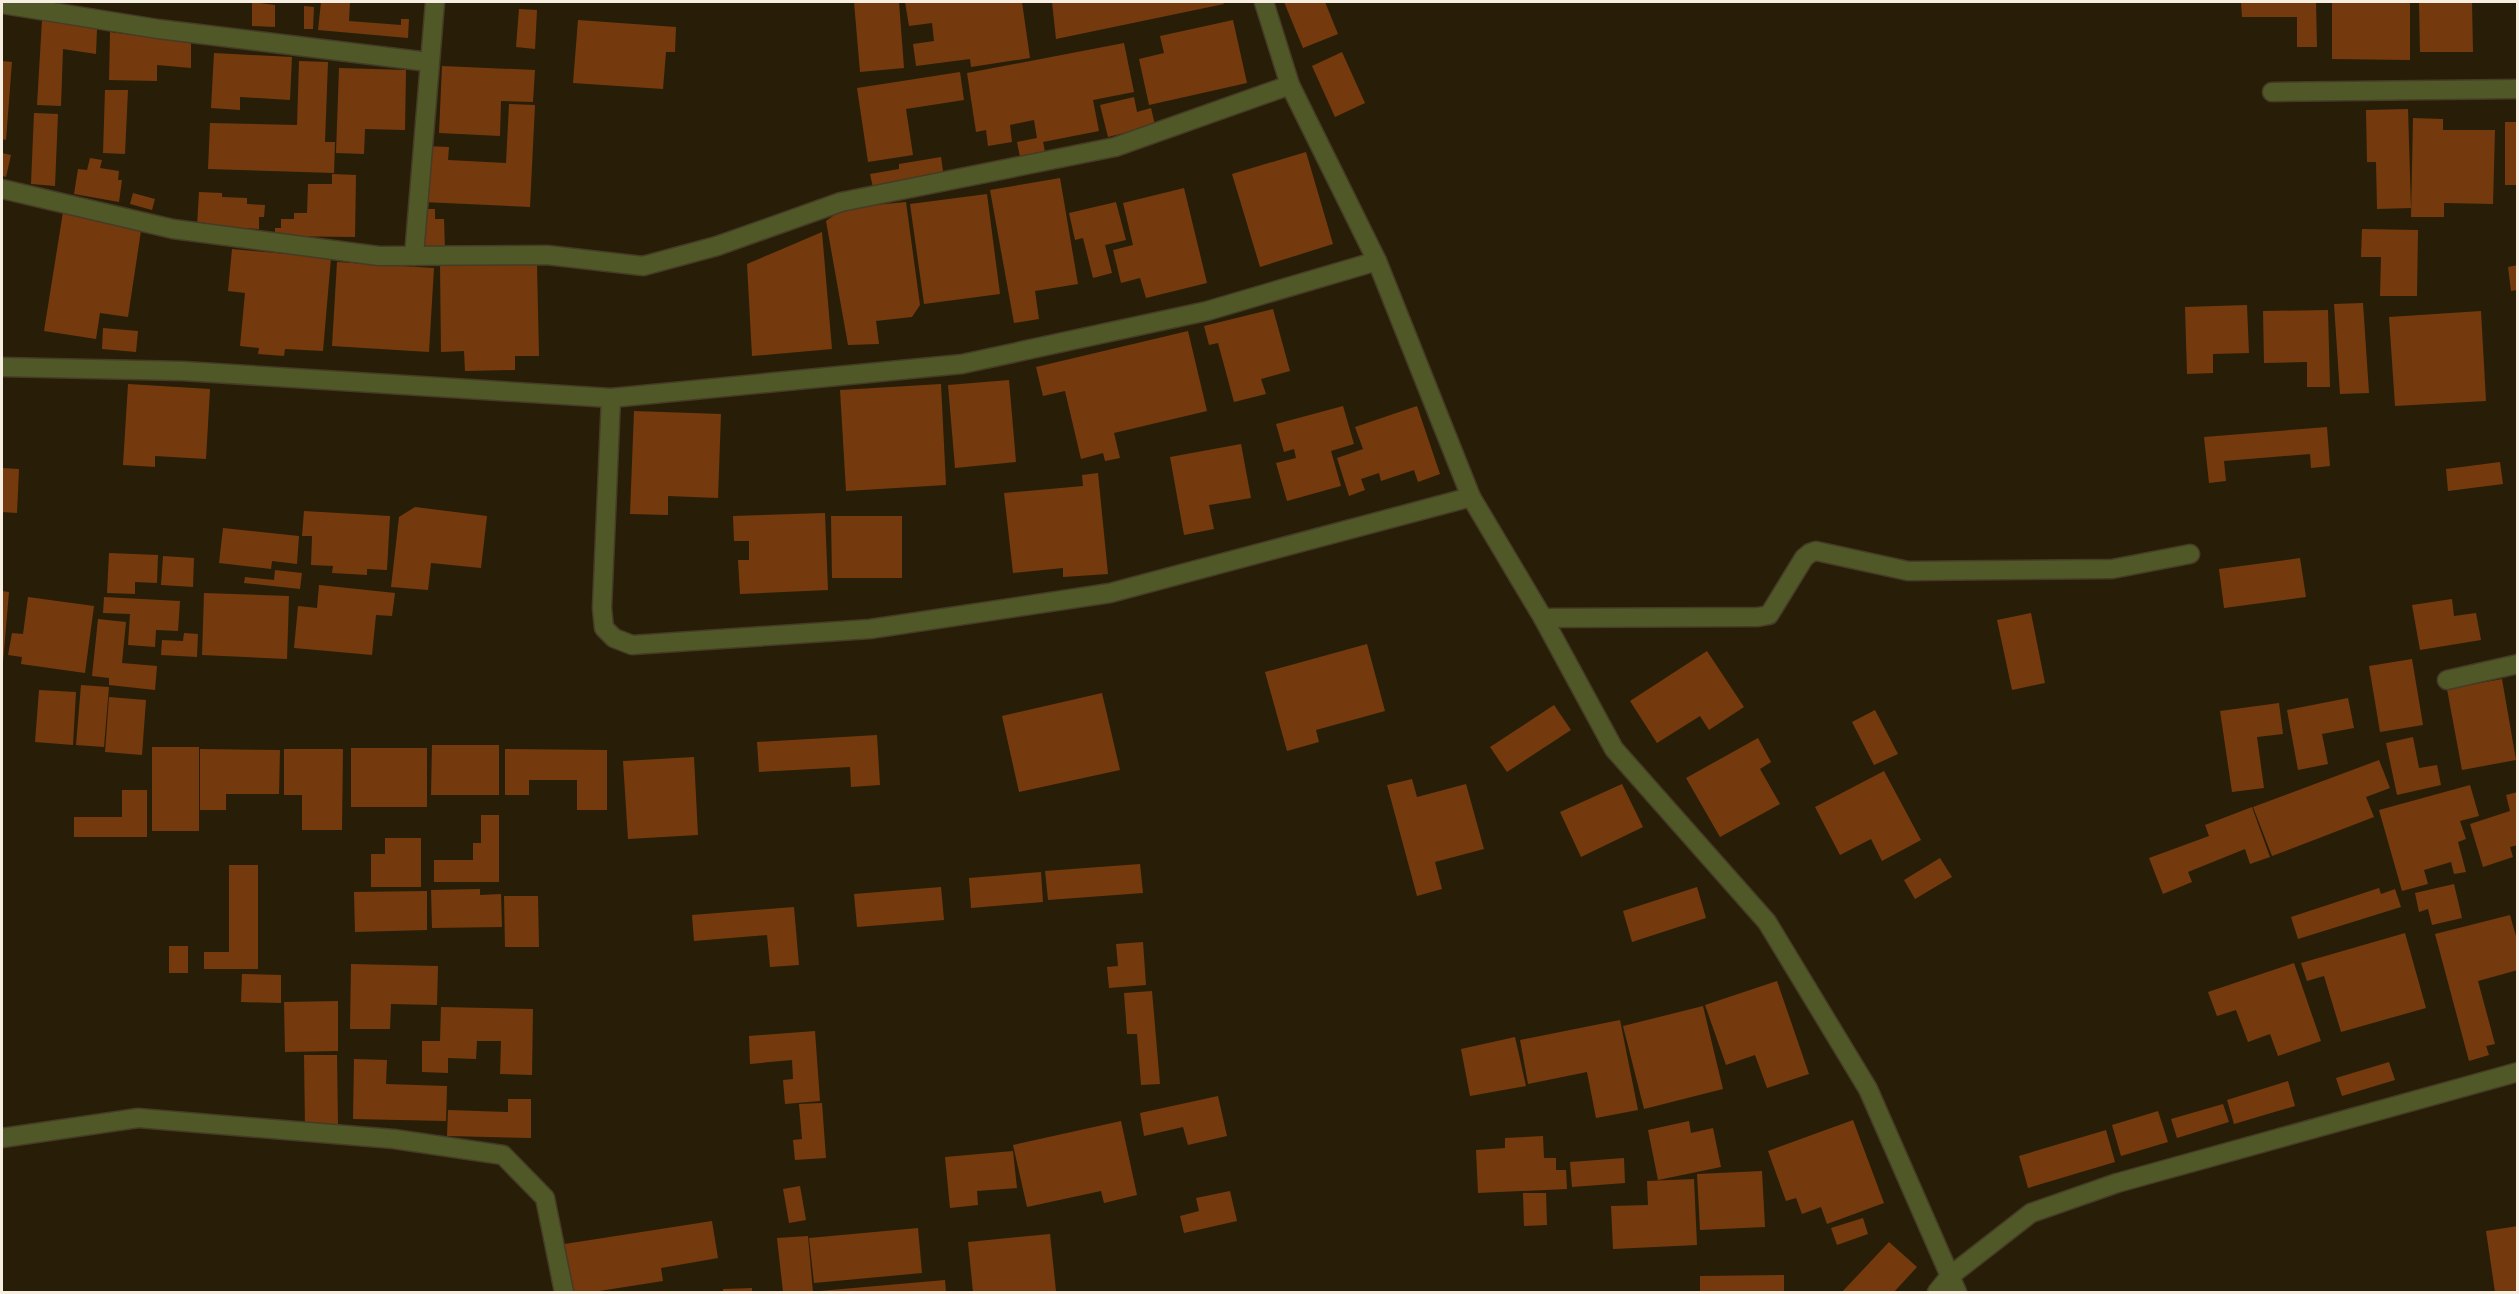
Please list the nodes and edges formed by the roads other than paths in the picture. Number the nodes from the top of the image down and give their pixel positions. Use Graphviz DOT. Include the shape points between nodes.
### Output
graph roads {
  1 [pos="435,2"];
  2 [pos="1264,2"];
  3 [pos="2,4"];
  4 [pos="429,62"];
  5 [pos="1290,85"];
  6 [pos="2517,89"];
  7 [pos="2272,92"];
  8 [pos="2,189"];
  9 [pos="414,256"];
  10 [pos="1377,261"];
  11 [pos="2,367"];
  12 [pos="611,398"];
  13 [pos="1471,497"];
  14 [pos="2190,554"];
  15 [pos="1543,618"];
  16 [pos="2517,664"];
  17 [pos="2447,680"];
  18 [pos="2517,1072"];
  19 [pos="2,1138"];
  20 [pos="1953,1284"];
  21 [pos="564,1293"];
  22 [pos="1936,1293"];
  1 -- 4 [label="street"];
  2 -- 5 [label="street"];
  3 -- 4 [label="street" via="158,29"];
  4 -- 9 [label="street"];
  5 -- 9 [label="street" via="1115,147 841,202 717,246 643,266 547,255"];
  5 -- 10 [label="street"];
  6 -- 7 [label="street"];
  8 -- 9 [label="street" via="173,229 379,256"];
  10 -- 12 [label="street" via="1207,311 962,364"];
  10 -- 13 [label="street"];
  11 -- 12 [label="street" via="183,371"];
  12 -- 13 [label="street" via="602,608 604,628 614,638 632,645 870,629 1110,593"];
  13 -- 15 [label="street"];
  14 -- 15 [label="street" via="2112,569 1908,571 1816,550 1804,558 1769,615"];
  15 -- 20 [label="street" via="1614,749 1767,922 1868,1089"];
  16 -- 17 [label="street"];
  18 -- 20 [label="street" via="2117,1183 2031,1213"];
  19 -- 21 [label="street" via="138,1119 394,1139 503,1155 545,1198"];
  20 -- 22 [label="street"];
}
